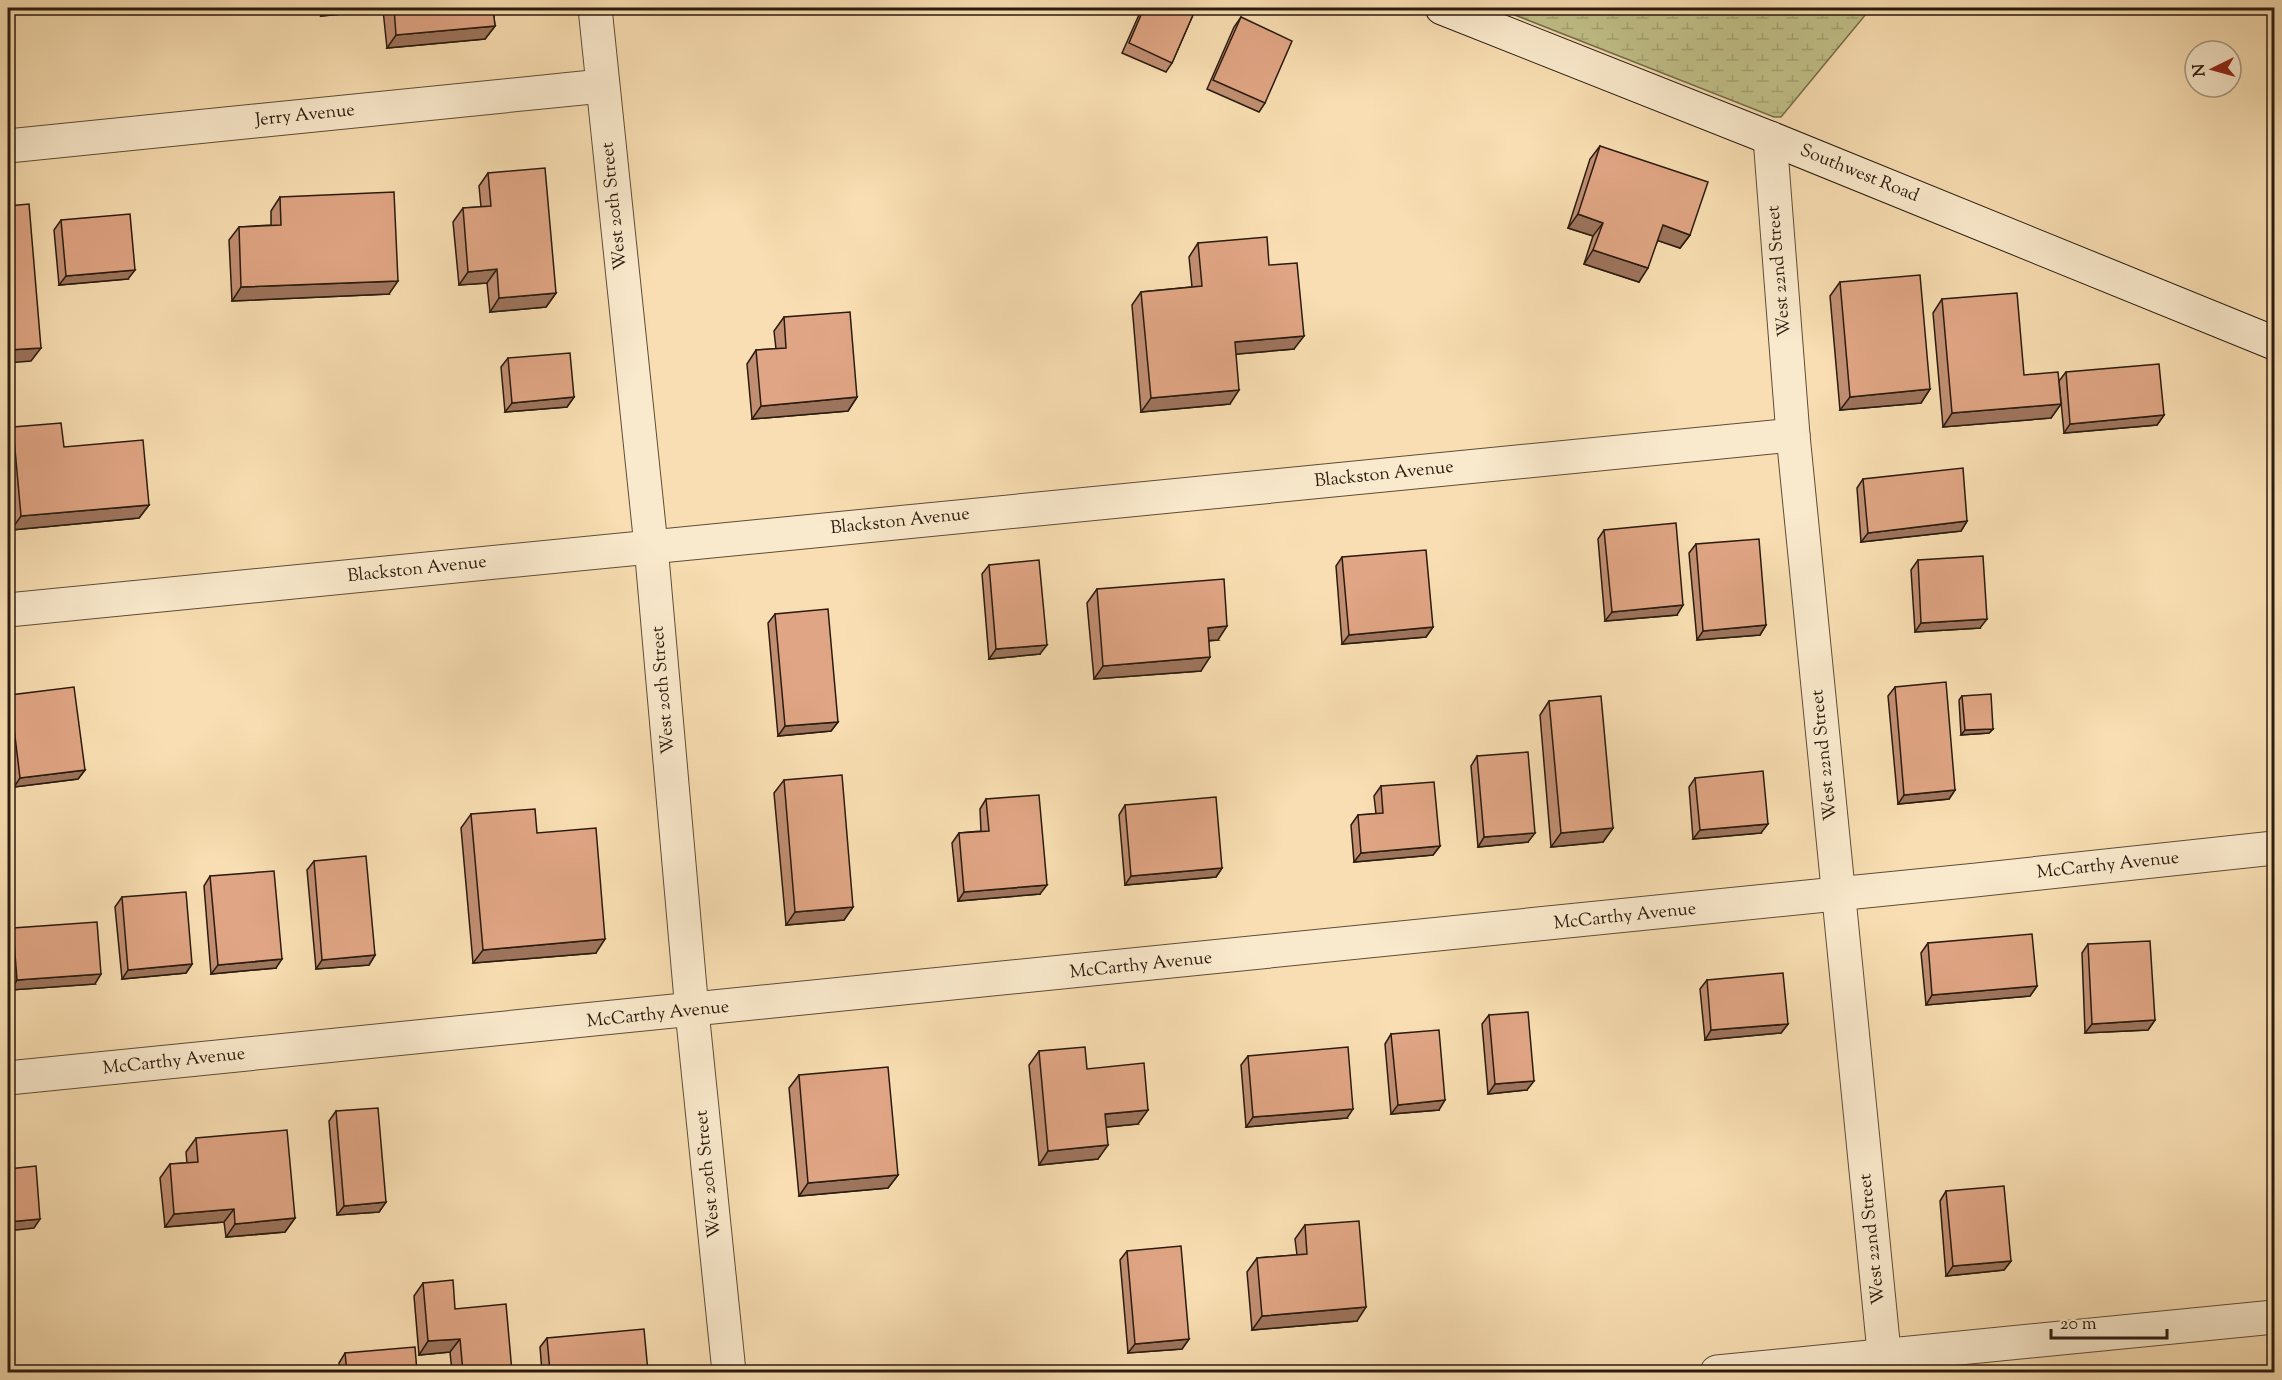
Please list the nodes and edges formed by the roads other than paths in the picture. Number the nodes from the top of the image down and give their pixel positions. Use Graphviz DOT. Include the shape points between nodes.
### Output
graph roads {
  1 [pos="595,8"];
  2 [pos="1442,8"];
  3 [pos="602,86"];
  4 [pos="1770,138"];
  5 [pos="8,146"];
  6 [pos="2274,343"];
  7 [pos="1793,435"];
  8 [pos="651,546"];
  9 [pos="8,610"];
  10 [pos="2274,848"];
  11 [pos="1839,895"];
  12 [pos="692,1011"];
  13 [pos="8,1078"];
  14 [pos="2274,1317"];
  15 [pos="1885,1364"];
  16 [pos="729,1372"];
  17 [pos="1717,1372"];
  1 -- 3 [label="street, West 20th Street"];
  2 -- 4 [label="street, Southwest Road"];
  3 -- 5 [label="street, Jerry Avenue"];
  3 -- 8 [label="street, West 20th Street"];
  4 -- 6 [label="street, Southwest Road"];
  4 -- 7 [label="street, West 22nd Street"];
  7 -- 8 [label="street, Blackston Avenue"];
  7 -- 11 [label="street, West 22nd Street"];
  8 -- 9 [label="street, Blackston Avenue"];
  8 -- 12 [label="street, West 20th Street"];
  10 -- 11 [label="street, McCarthy Avenue"];
  11 -- 12 [label="street, McCarthy Avenue"];
  11 -- 15 [label="street, West 22nd Street"];
  12 -- 13 [label="street, McCarthy Avenue"];
  12 -- 16 [label="street, West 20th Street"];
  14 -- 15 [label="street"];
  15 -- 17 [label="street"];
}
